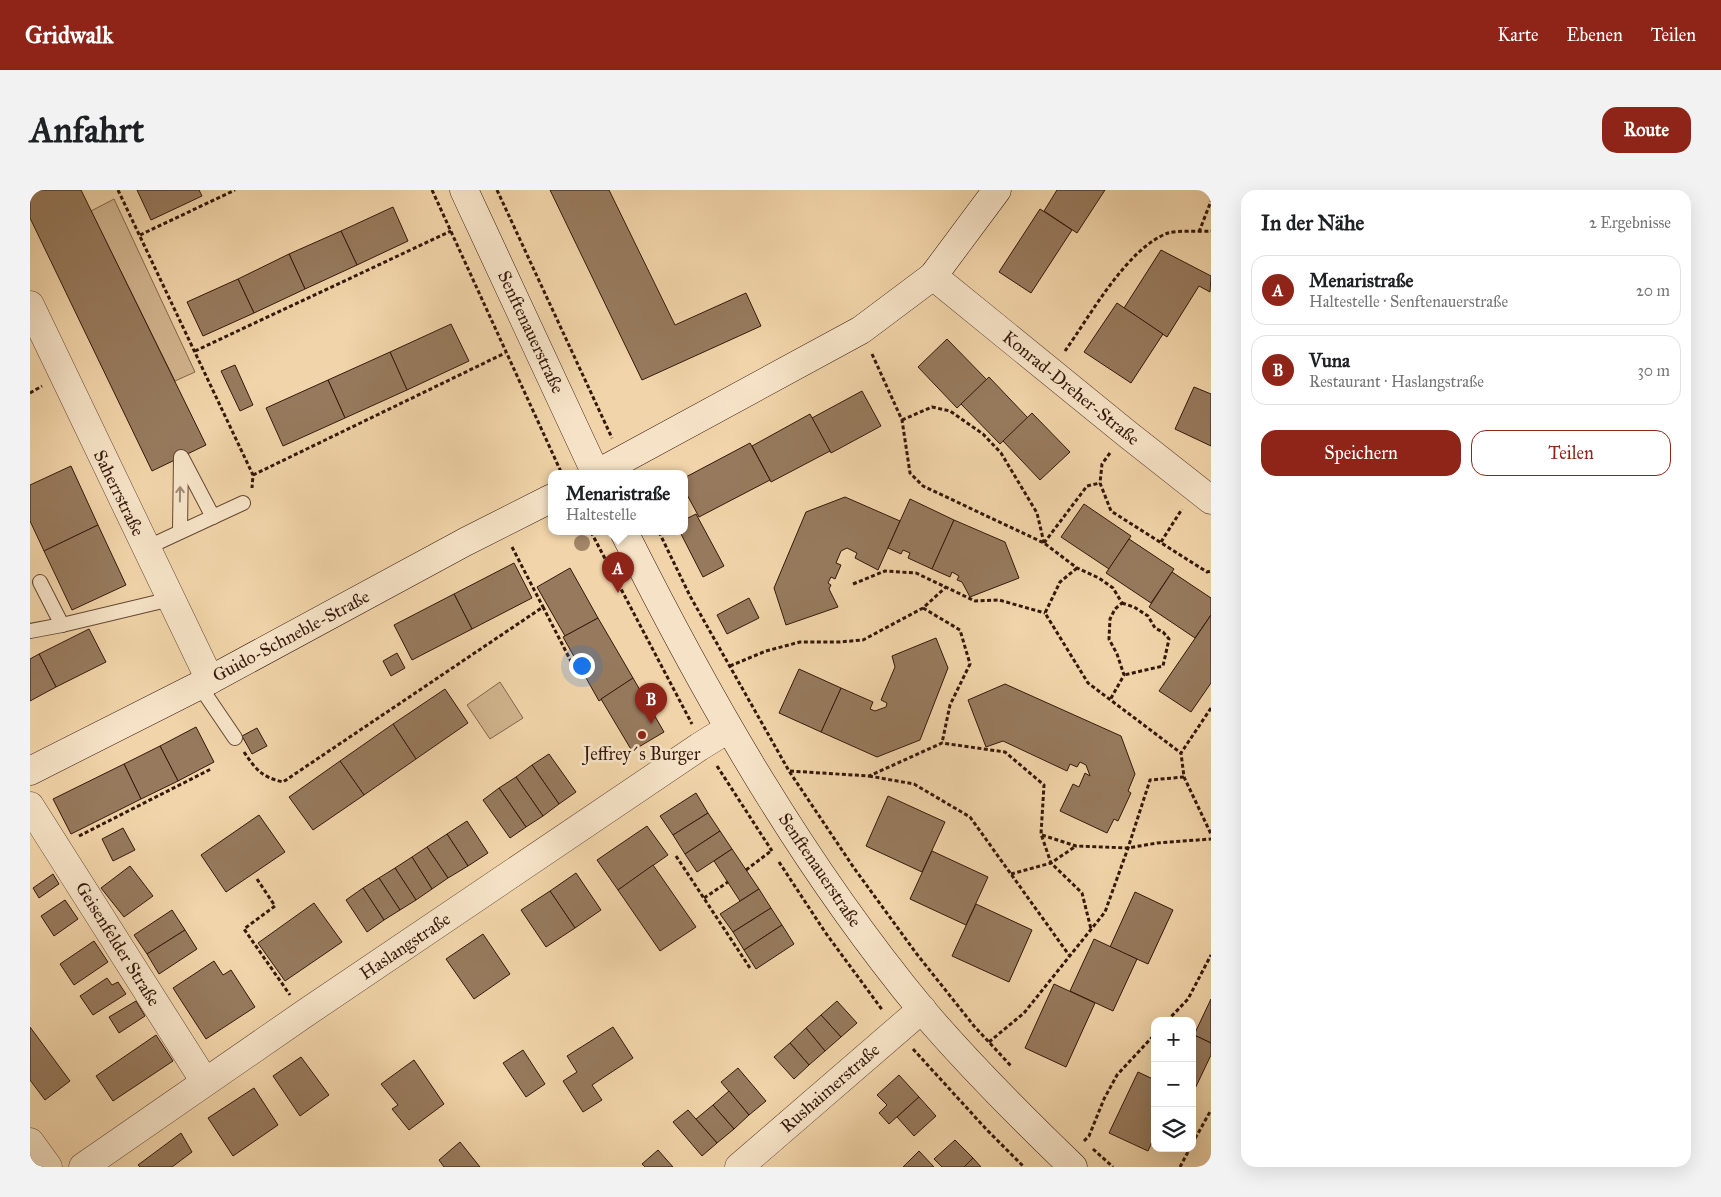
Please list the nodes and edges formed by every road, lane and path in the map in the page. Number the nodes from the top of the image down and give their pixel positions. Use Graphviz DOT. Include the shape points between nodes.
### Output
graph roads {
  1 [pos="118,190"];
  2 [pos="235,190"];
  3 [pos="432,190"];
  4 [pos="497,190"];
  5 [pos="997,190"];
  6 [pos="470,192"];
  7 [pos="1211,201"];
  8 [pos="451,231"];
  9 [pos="1211,231"];
  10 [pos="1199,232"];
  11 [pos="140,235"];
  12 [pos="933,276"];
  13 [pos="30,305"];
  14 [pos="861,330"];
  15 [pos="195,352"];
  16 [pos="505,353"];
  17 [pos="1051,372"];
  18 [pos="902,420"];
  19 [pos="1126,433"];
  20 [pos="623,460"];
  21 [pos="560,470"];
  22 [pos="594,470"];
  23 [pos="604,470"];
  24 [pos="253,475"];
  25 [pos="1100,483"];
  26 [pos="1203,494"];
  27 [pos="548,500"];
  28 [pos="243,503"];
  29 [pos="213,517"];
  30 [pos="501,524"];
  31 [pos="180,532"];
  32 [pos="626,535"];
  33 [pos="660,535"];
  34 [pos="1161,542"];
  35 [pos="1044,543"];
  36 [pos="146,548"];
  37 [pos="1077,568"];
  38 [pos="1211,570"];
  39 [pos="40,582"];
  40 [pos="853,584"];
  41 [pos="946,587"];
  42 [pos="171,599"];
  43 [pos="1122,604"];
  44 [pos="543,607"];
  45 [pos="923,608"];
  46 [pos="1045,613"];
  47 [pos="62,625"];
  48 [pos="30,630"];
  49 [pos="730,666"];
  50 [pos="575,669"];
  51 [pos="1124,675"];
  52 [pos="204,683"];
  53 [pos="1110,700"];
  54 [pos="1211,708"];
  55 [pos="728,729"];
  56 [pos="234,732"];
  57 [pos="942,743"];
  58 [pos="1180,753"];
  59 [pos="212,769"];
  60 [pos="30,771"];
  61 [pos="789,771"];
  62 [pos="868,776"];
  63 [pos="758,777"];
  64 [pos="1184,777"];
  65 [pos="30,806"];
  66 [pos="1041,834"];
  67 [pos="1211,834"];
  68 [pos="1211,839"];
  69 [pos="1076,846"];
  70 [pos="56,848"];
  71 [pos="1128,848"];
  72 [pos="772,851"];
  73 [pos="676,856"];
  74 [pos="1051,863"];
  75 [pos="746,870"];
  76 [pos="1011,874"];
  77 [pos="257,879"];
  78 [pos="728,882"];
  79 [pos="704,898"];
  80 [pos="1091,929"];
  81 [pos="1070,955"];
  82 [pos="1211,955"];
  83 [pos="750,968"];
  84 [pos="922,1009"];
  85 [pos="304,1014"];
  86 [pos="1171,1017"];
  87 [pos="1151,1038"];
  88 [pos="989,1042"];
  89 [pos="1016,1071"];
  90 [pos="205,1082"];
  91 [pos="1211,1110"];
  92 [pos="1077,1134"];
  93 [pos="1196,1137"];
  94 [pos="1084,1141"];
  95 [pos="30,1142"];
  96 [pos="1188,1152"];
  97 [pos="48,1167"];
  98 [pos="83,1167"];
  99 [pos="739,1167"];
  100 [pos="1073,1167"];
  101 [pos="1113,1167"];
  102 [pos="1180,1167"];
  1 -- 11 [label="path"];
  2 -- 11 [label="path"];
  3 -- 8 [label="path"];
  4 -- 20 [label="path"];
  5 -- 12 [label="street"];
  6 -- 22 [label="street, Senftenauerstraße"];
  7 -- 10 [label="path"];
  8 -- 15 [label="path"];
  8 -- 16 [label="path"];
  9 -- 10 [label="path"];
  10 -- 17 [label="path" via="1169,233 1149,244 1123,268"];
  11 -- 15 [label="path"];
  12 -- 14 [label="street"];
  12 -- 17 [label="street, Konrad-Dreher-Straße"];
  13 -- 36 [label="street, Saherrstraße"];
  14 -- 18 [label="path"];
  14 -- 20 [label="street"];
  15 -- 24 [label="path"];
  16 -- 21 [label="path"];
  16 -- 24 [label="path"];
  17 -- 19 [label="street, Konrad-Dreher-Straße"];
  18 -- 35 [label="path" via="910,473 924,486"];
  18 -- 35 [label="path" via="932,407 950,411 983,434 1001,453 1037,514"];
  19 -- 25 [label="path" via="1102,464"];
  19 -- 26 [label="street, Konrad-Dreher-Straße"];
  20 -- 23 [label="street"];
  24 -- 28 [label="path" via="252,490"];
  25 -- 34 [label="path" via="1111,510"];
  25 -- 35 [label="path" via="1087,486"];
  26 -- 34 [label="path"];
  27 -- 30 [label="street, Guido-Schneble-Straße"];
  28 -- 29 [label="lane"];
  29 -- 31 [label="lane"];
  31 -- 29 [label="lane, one-way" via="181,457"];
  30 -- 44 [label="path"];
  30 -- 52 [label="street, Guido-Schneble-Straße"];
  31 -- 36 [label="lane"];
  32 -- 55 [label="street, Senftenauerstraße"];
  33 -- 49 [label="path" via="688,593"];
  34 -- 38 [label="path" via="1207,572"];
  35 -- 37 [label="path"];
  36 -- 42 [label="street, Saherrstraße"];
  37 -- 43 [label="path" via="1113,588"];
  37 -- 46 [label="path" via="1060,582"];
  39 -- 47 [label="lane"];
  40 -- 41 [label="path" via="885,571 916,573"];
  41 -- 45 [label="path"];
  41 -- 46 [label="path" via="975,602 999,600"];
  42 -- 47 [label="lane"];
  42 -- 52 [label="street, Saherrstraße"];
  43 -- 51 [label="path" via="1110,619 1108,638"];
  43 -- 51 [label="path" via="1148,616 1155,628 1169,638 1163,666"];
  44 -- 50 [label="path"];
  44 -- 56 [label="path" via="283,782 268,778 256,769"];
  45 -- 49 [label="path" via="863,640 800,642 766,650"];
  45 -- 57 [label="path" via="960,630 970,664 950,705"];
  46 -- 53 [label="path" via="1088,683"];
  47 -- 48 [label="lane"];
  49 -- 61 [label="path"];
  51 -- 53 [label="path"];
  52 -- 56 [label="lane"];
  52 -- 60 [label="street, Guido-Schneble-Straße"];
  53 -- 58 [label="path"];
  54 -- 58 [label="path"];
  55 -- 63 [label="street, Senftenauerstraße"];
  55 -- 85 [label="street, Haslangstraße"];
  57 -- 62 [label="path"];
  57 -- 66 [label="path" via="1005,752 1044,785"];
  58 -- 64 [label="path"];
  59 -- 70 [label="path"];
  61 -- 62 [label="path"];
  61 -- 63 [label="path"];
  61 -- 88 [label="path" via="910,946"];
  62 -- 76 [label="path" via="914,784 970,816"];
  63 -- 84 [label="street, Senftenauerstraße" via="850,916"];
  64 -- 67 [label="path"];
  64 -- 71 [label="path" via="1150,780"];
  65 -- 70 [label="street, Geisenfelder Straße"];
  66 -- 69 [label="path"];
  66 -- 74 [label="path"];
  68 -- 71 [label="path"];
  69 -- 71 [label="path"];
  69 -- 74 [label="path"];
  70 -- 90 [label="street, Geisenfelder Straße"];
  71 -- 80 [label="path" via="1105,912"];
  72 -- 75 [label="path"];
  73 -- 79 [label="path"];
  74 -- 76 [label="path"];
  74 -- 80 [label="path" via="1082,893"];
  76 -- 81 [label="path"];
  77 -- 85 [label="path" via="275,906 244,929"];
  78 -- 79 [label="path"];
  79 -- 83 [label="path"];
  80 -- 81 [label="path"];
  81 -- 88 [label="path" via="1024,1013"];
  82 -- 86 [label="path" via="1188,998"];
  84 -- 99 [label="street, Rushaimerstraße"];
  84 -- 100 [label="street, Senftenauerstraße" via="992,1087"];
  85 -- 90 [label="street, Haslangstraße"];
  87 -- 94 [label="path" via="1117,1075"];
  88 -- 89 [label="path"];
  90 -- 98 [label="street, Haslangstraße"];
  91 -- 93 [label="path"];
  92 -- 94 [label="path"];
  94 -- 101 [label="path"];
  95 -- 97 [label="street"];
  96 -- 102 [label="path"];
}
